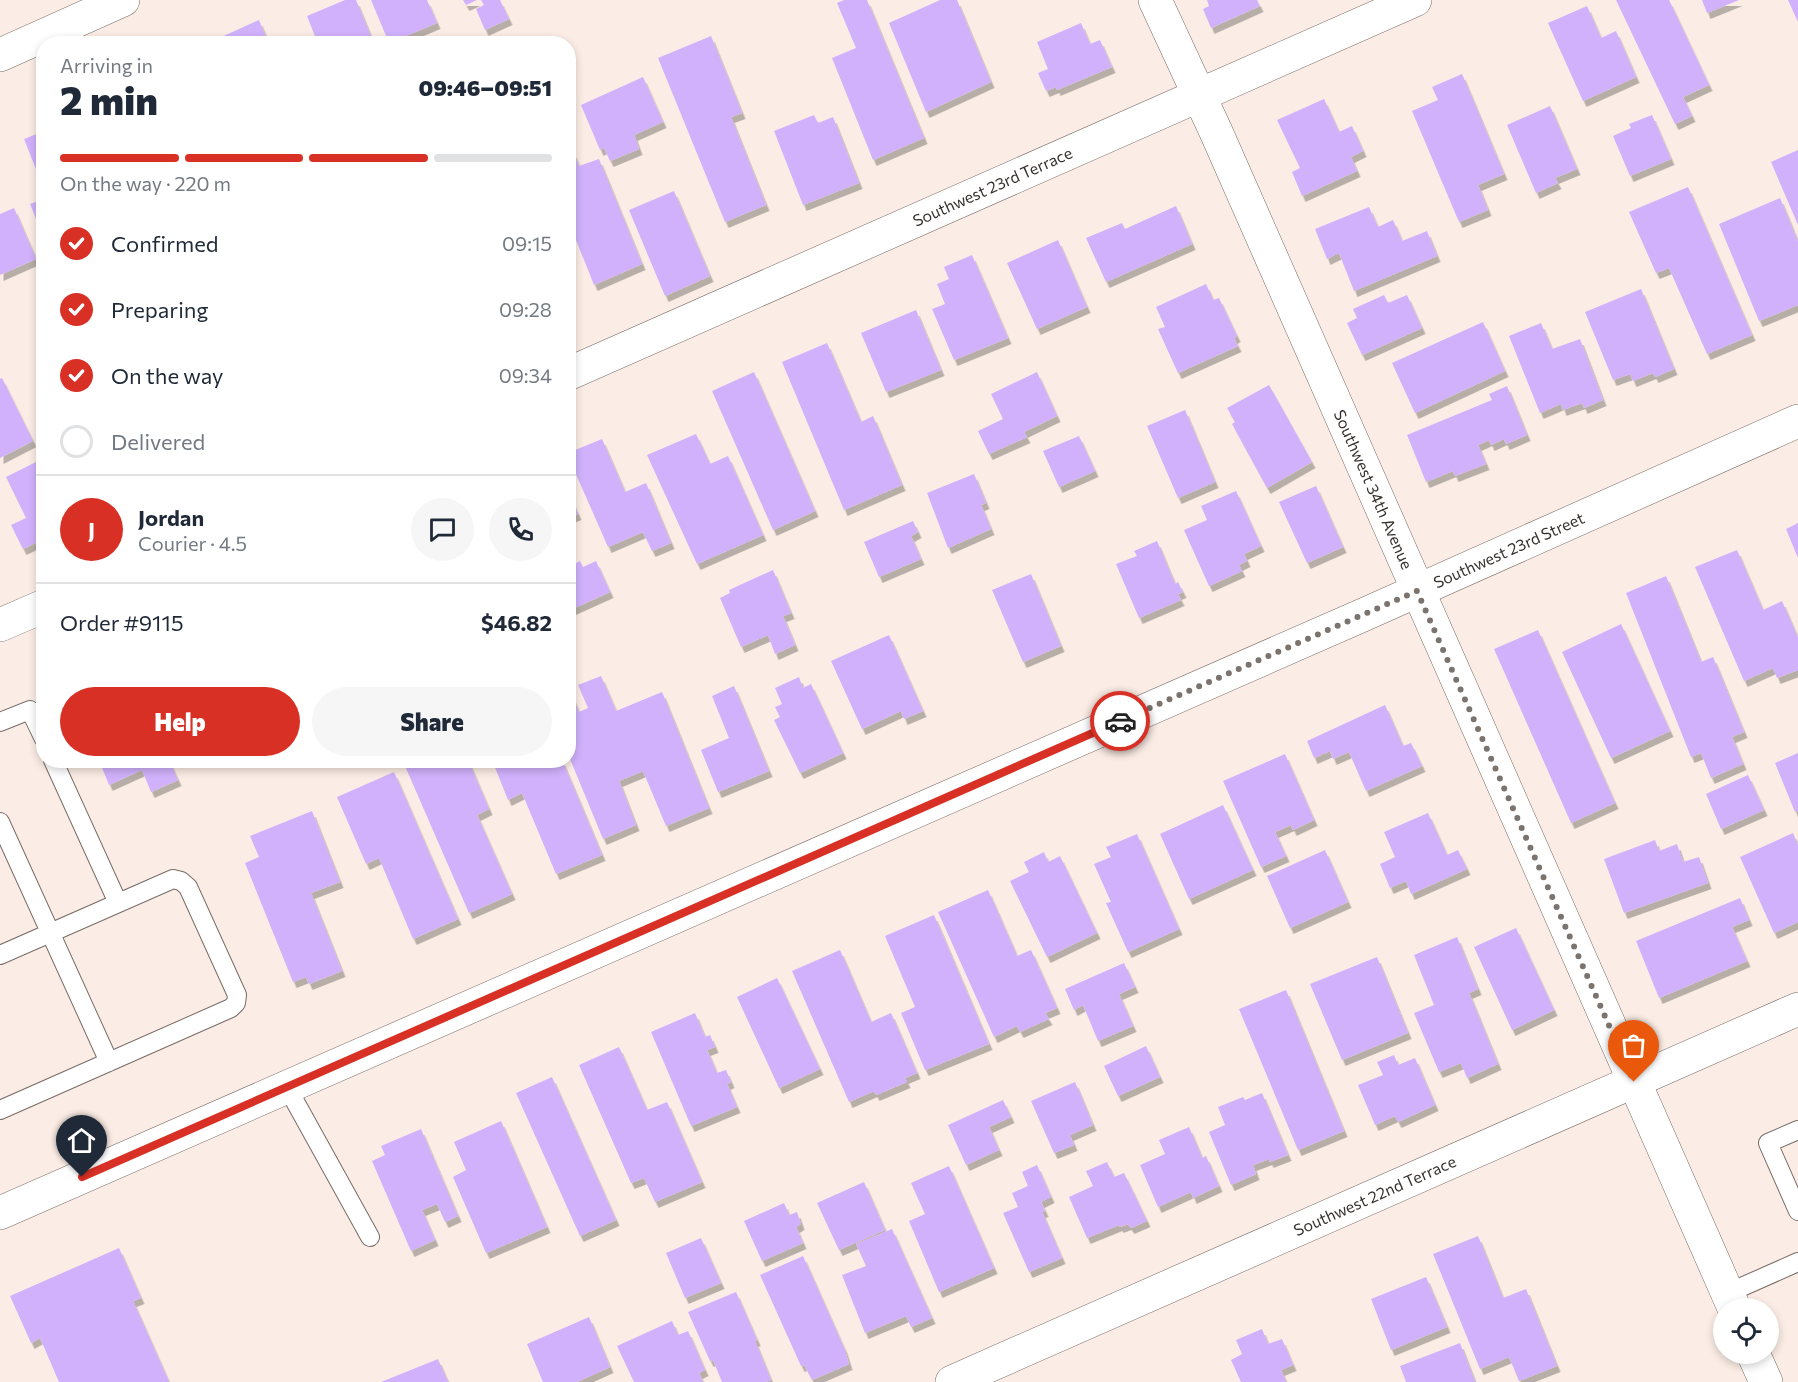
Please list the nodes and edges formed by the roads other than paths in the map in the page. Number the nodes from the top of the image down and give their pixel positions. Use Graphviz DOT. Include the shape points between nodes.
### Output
graph roads {
  1 [pos="123,0"];
  2 [pos="1155,0"];
  3 [pos="1415,0"];
  4 [pos="42,36"];
  5 [pos="36,39"];
  6 [pos="0,55"];
  7 [pos="1199,95"];
  8 [pos="576,370"];
  9 [pos="1798,421"];
  10 [pos="1417,591"];
  11 [pos="36,610"];
  12 [pos="0,626"];
  13 [pos="0,722"];
  14 [pos="36,722"];
  15 [pos="57,768"];
  16 [pos="0,822"];
  17 [pos="118,903"];
  18 [pos="50,933"];
  19 [pos="0,956"];
  20 [pos="1798,1009"];
  21 [pos="109,1062"];
  22 [pos="1634,1082"];
  23 [pos="287,1087"];
  24 [pos="0,1110"];
  25 [pos="1798,1130"];
  26 [pos="1798,1211"];
  27 [pos="0,1213"];
  28 [pos="370,1237"];
  29 [pos="1798,1263"];
  30 [pos="1730,1298"];
  31 [pos="1735,1298"];
  32 [pos="1758,1364"];
  33 [pos="952,1382"];
  34 [pos="1766,1382"];
  1 -- 4 [label="street"];
  2 -- 7 [label="street, Southwest 34th Avenue"];
  3 -- 7 [label="street, Southwest 23rd Terrace"];
  5 -- 6 [label="street"];
  7 -- 8 [label="street, Southwest 23rd Terrace"];
  7 -- 10 [label="street, Southwest 34th Avenue"];
  9 -- 10 [label="street, Southwest 23rd Street"];
  10 -- 22 [label="street, Southwest 34th Avenue"];
  10 -- 23 [label="street, Southwest 23rd Street"];
  11 -- 12 [label="street"];
  13 -- 14 [label="lane" via="30,710"];
  15 -- 17 [label="lane"];
  16 -- 18 [label="lane"];
  17 -- 18 [label="lane"];
  17 -- 21 [label="lane" via="173,879 181,881 188,887 237,995 231,1008"];
  18 -- 19 [label="lane"];
  18 -- 21 [label="lane"];
  20 -- 22 [label="street, Southwest 22nd Terrace"];
  21 -- 24 [label="lane"];
  22 -- 30 [label="street, Southwest 34th Avenue"];
  22 -- 33 [label="street, Southwest 22nd Terrace"];
  23 -- 27 [label="street, Southwest 23rd Street"];
  23 -- 28 [label="lane"];
  25 -- 26 [label="lane" via="1768,1143"];
  29 -- 31 [label="lane"];
  32 -- 34 [label="street"];
}
